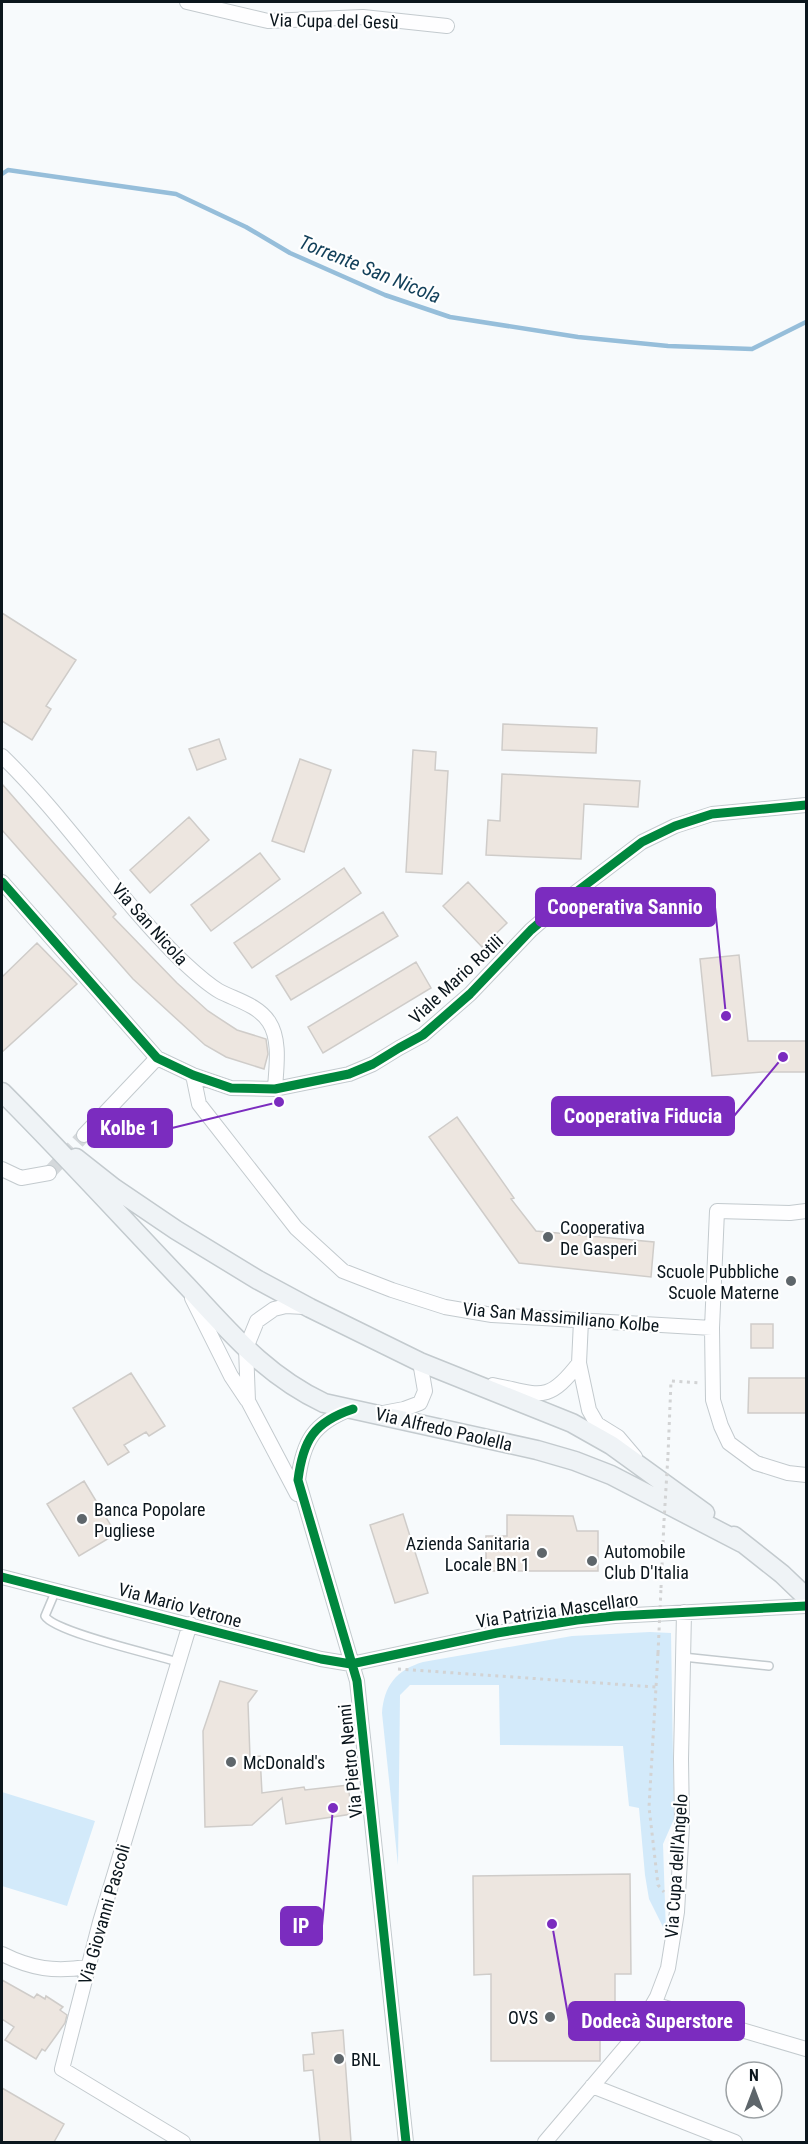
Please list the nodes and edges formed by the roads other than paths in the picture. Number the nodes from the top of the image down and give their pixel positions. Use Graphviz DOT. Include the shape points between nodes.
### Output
graph roads {
  1 [pos="188,2"];
  2 [pos="447,26"];
  3 [pos="2,756"];
  4 [pos="807,805"];
  5 [pos="2,882"];
  6 [pos="157,1058"];
  7 [pos="193,1076"];
  8 [pos="275,1089"];
  9 [pos="2,1092"];
  10 [pos="84,1135"];
  11 [pos="52,1142"];
  12 [pos="2,1169"];
  13 [pos="49,1173"];
  14 [pos="807,1211"];
  15 [pos="186,1286"];
  16 [pos="310,1308"];
  17 [pos="581,1321"];
  18 [pos="712,1328"];
  19 [pos="246,1348"];
  20 [pos="420,1362"];
  21 [pos="579,1363"];
  22 [pos="463,1380"];
  23 [pos="248,1401"];
  24 [pos="353,1409"];
  25 [pos="378,1414"];
  26 [pos="642,1466"];
  27 [pos="807,1475"];
  28 [pos="307,1512"];
  29 [pos="742,1543"];
  30 [pos="2,1577"];
  31 [pos="56,1590"];
  32 [pos="807,1597"];
  33 [pos="807,1606"];
  34 [pos="684,1612"];
  35 [pos="190,1624"];
  36 [pos="683,1656"];
  37 [pos="178,1662"];
  38 [pos="351,1664"];
  39 [pos="769,1666"];
  40 [pos="2,1954"];
  41 [pos="88,1967"];
  42 [pos="653,2004"];
  43 [pos="807,2049"];
  44 [pos="592,2086"];
  45 [pos="174,2140"];
  46 [pos="406,2142"];
  47 [pos="545,2142"];
  48 [pos="735,2142"];
  1 -- 2 [label="street, Via Cupa del Gesù" via="268,21 363,17"];
  3 -- 8 [label="street, Via San Nicola" via="155,933 199,977 253,1007 269,1021 275,1034"];
  4 -- 8 [label="street, Viale Mario Rotili" via="712,814 675,825 642,842 567,898 423,1035 349,1074"];
  5 -- 6 [label="street, Viale Mario Rotili"];
  6 -- 7 [label="street, Viale Mario Rotili"];
  6 -- 10 [label="street"];
  7 -- 8 [label="street, Viale Mario Rotili" via="231,1088"];
  7 -- 17 [label="street, Via San Massimiliano Kolbe" via="199,1104 296,1228 343,1271 445,1307 492,1315"];
  9 -- 11 [label="main road, Via Alfredo Paolella"];
  11 -- 15 [label="main road, Via Alfredo Paolella"];
  11 -- 16 [label="main road, Via Alfredo Paolella" via="176,1230"];
  12 -- 13 [label="street" via="21,1178"];
  14 -- 18 [label="street" via="717,1211"];
  15 -- 19 [label="main road, Via Alfredo Paolella"];
  15 -- 23 [label="street" via="231,1376"];
  16 -- 19 [label="street" via="274,1309 257,1321"];
  16 -- 20 [label="main road, Via Alfredo Paolella"];
  17 -- 18 [label="street, Via San Massimiliano Kolbe"];
  17 -- 21 [label="street"];
  18 -- 27 [label="street" via="713,1400 729,1443 756,1463"];
  19 -- 23 [label="street, Via Pietro Nenni"];
  19 -- 24 [label="main road, Via Alfredo Paolella" via="298,1390 324,1403"];
  20 -- 22 [label="main road, Via Alfredo Paolella"];
  20 -- 25 [label="street" via="425,1391 420,1403"];
  21 -- 22 [label="street" via="547,1393"];
  21 -- 26 [label="street" via="589,1410 597,1424 618,1437"];
  22 -- 26 [label="main road, Via Alfredo Paolella" via="572,1423"];
  23 -- 28 [label="street, Via Pietro Nenni"];
  24 -- 25 [label="main road, Via Alfredo Paolella"];
  24 -- 28 [label="street, Via Pietro Nenni" via="333,1416 310,1436 298,1480"];
  25 -- 29 [label="main road, Via Alfredo Paolella" via="574,1461 611,1475"];
  26 -- 29 [label="main road, Via Alfredo Paolella"];
  28 -- 38 [label="street, Via Pietro Nenni"];
  29 -- 32 [label="main road, Via Alfredo Paolella"];
  30 -- 31 [label="street, Via Mario Vetrone"];
  31 -- 35 [label="street, Via Mario Vetrone"];
  31 -- 37 [label="lane" via="45,1617 49,1622"];
  33 -- 34 [label="street, Via Patrizia Mascellaro"];
  34 -- 36 [label="street, Via Cupa dell'Angelo"];
  34 -- 38 [label="street, Via Patrizia Mascellaro" via="577,1620"];
  35 -- 37 [label="street, Via Giovanni Pascoli"];
  35 -- 38 [label="street, Via Mario Vetrone"];
  36 -- 39 [label="lane"];
  36 -- 42 [label="street, Via Cupa dell'Angelo" via="682,1825 677,1902 668,1968"];
  37 -- 41 [label="street, Via Giovanni Pascoli"];
  38 -- 46 [label="street, Via Pietro Nenni" via="365,1743"];
  40 -- 41 [label="street" via="25,1965 47,1969"];
  41 -- 45 [label="street, Via Giovanni Pascoli" via="62,2069"];
  42 -- 43 [label="street"];
  42 -- 44 [label="street, Via Cupa dell'Angelo" via="634,2037"];
  44 -- 47 [label="street, Via Cupa dell'Angelo"];
  44 -- 48 [label="street"];
}
